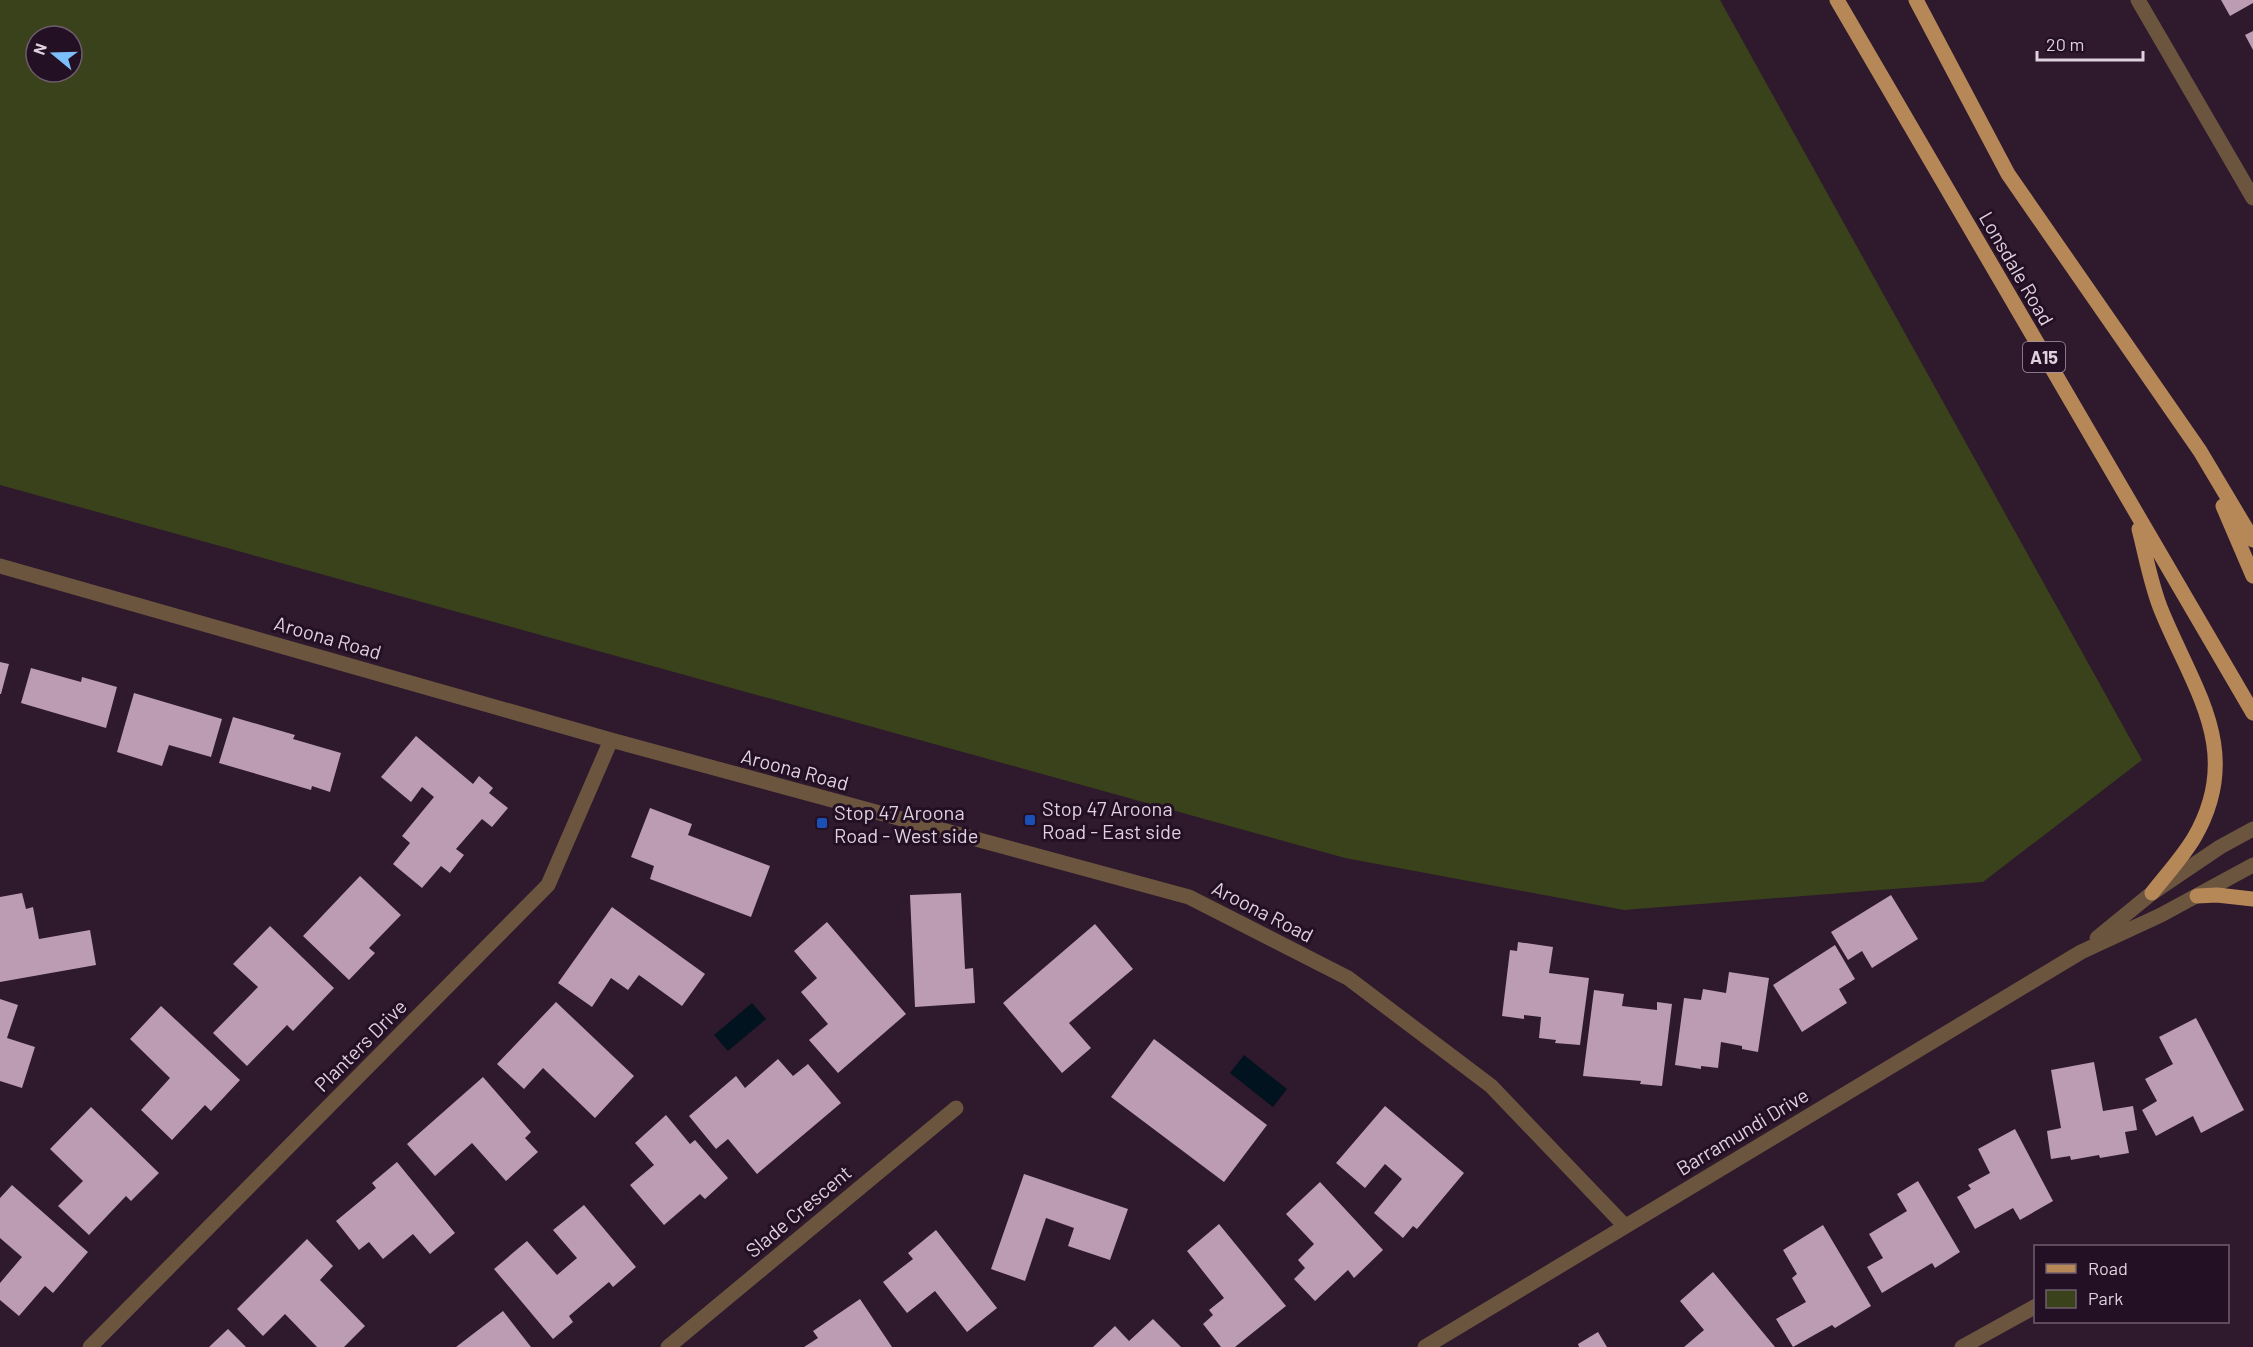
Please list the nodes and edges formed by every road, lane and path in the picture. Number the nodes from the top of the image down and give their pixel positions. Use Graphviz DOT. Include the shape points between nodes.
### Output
graph roads {
  1 [pos="1837,0"];
  2 [pos="1916,0"];
  3 [pos="2138,0"];
  4 [pos="2253,198"];
  5 [pos="2200,451"];
  6 [pos="2133,507"];
  7 [pos="2253,540"];
  8 [pos="0,566"];
  9 [pos="2253,576"];
  10 [pos="2253,713"];
  11 [pos="611,740"];
  12 [pos="2253,829"];
  13 [pos="2253,865"];
  14 [pos="2152,892"];
  15 [pos="2198,896"];
  16 [pos="2253,899"];
  17 [pos="2081,952"];
  18 [pos="956,1108"];
  19 [pos="1625,1226"];
  20 [pos="2034,1307"];
  21 [pos="90,1347"];
  22 [pos="668,1347"];
  23 [pos="1425,1347"];
  24 [pos="1962,1347"];
  1 -- 6 [label="main road, Lonsdale Road / A15"];
  2 -- 5 [label="main road, Lonsdale Road" via="2008,174"];
  3 -- 4 [label="street"];
  5 -- 7 [label="main road, Lonsdale Road"];
  5 -- 9 [label="main road"];
  6 -- 10 [label="main road, Lonsdale Road / A15"];
  6 -- 14 [label="main road" via="2161,609 2207,710 2215,758 2212,793 2201,824 2185,852"];
  8 -- 11 [label="street, Aroona Road"];
  11 -- 19 [label="street, Aroona Road" via="1189,897 1348,978 1384,1005 1491,1086"];
  11 -- 21 [label="street, Planters Drive" via="548,885"];
  12 -- 14 [label="street, Barramundi Drive"];
  13 -- 15 [label="street, Barramundi Drive"];
  14 -- 17 [label="street, Barramundi Drive"];
  15 -- 16 [label="main road"];
  15 -- 17 [label="street, Barramundi Drive"];
  17 -- 19 [label="street, Barramundi Drive"];
  18 -- 22 [label="street, Slade Crescent"];
  19 -- 23 [label="street, Barramundi Drive"];
  20 -- 24 [label="street"];
}
